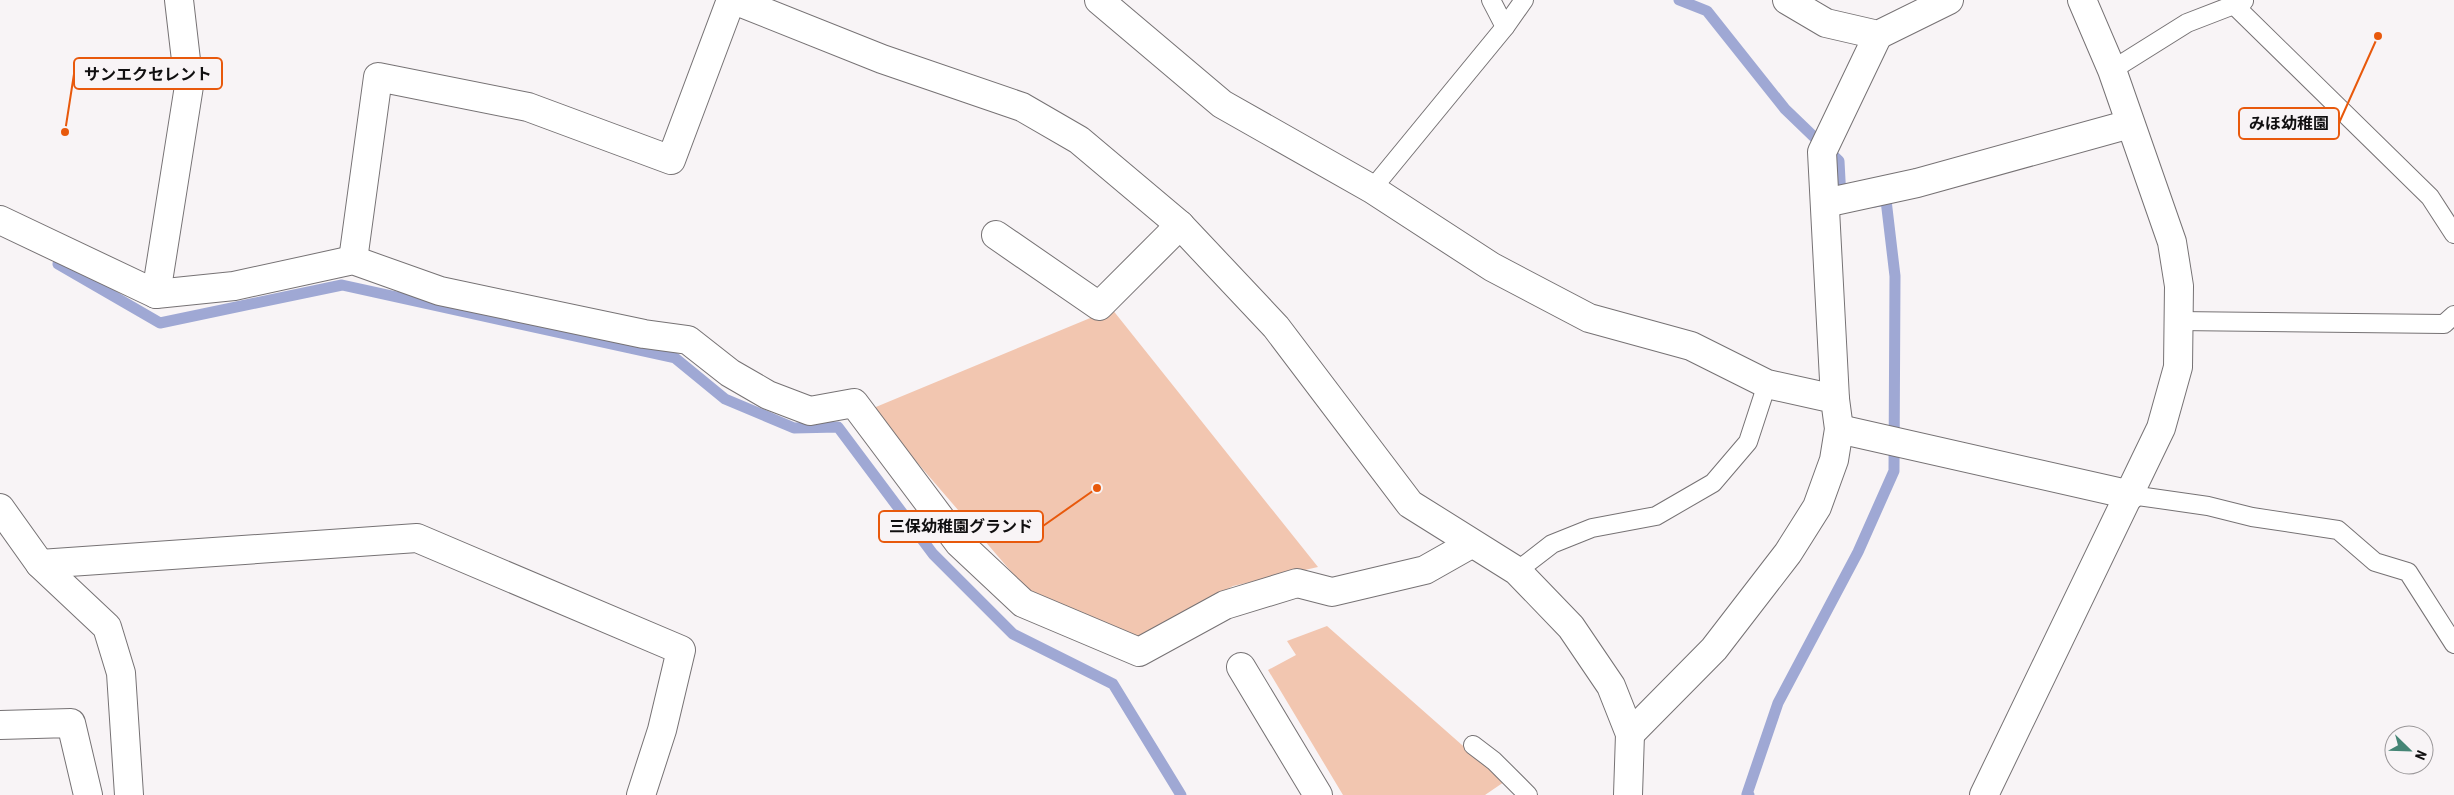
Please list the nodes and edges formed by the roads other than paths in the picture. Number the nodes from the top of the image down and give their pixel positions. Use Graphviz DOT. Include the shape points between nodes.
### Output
graph roads {
  1 [pos="179,0"];
  2 [pos="732,0"];
  3 [pos="1099,0"];
  4 [pos="1491,0"];
  5 [pos="1524,0"];
  6 [pos="1787,0"];
  7 [pos="1949,0"];
  8 [pos="2082,0"];
  9 [pos="2240,2"];
  10 [pos="1505,27"];
  11 [pos="1878,35"];
  12 [pos="2112,70"];
  13 [pos="2130,124"];
  14 [pos="1372,189"];
  15 [pos="1825,203"];
  16 [pos="0,220"];
  17 [pos="1180,225"];
  18 [pos="2454,234"];
  19 [pos="996,235"];
  20 [pos="353,260"];
  21 [pos="156,294"];
  22 [pos="2454,315"];
  23 [pos="2178,321"];
  24 [pos="1767,384"];
  25 [pos="1835,398"];
  26 [pos="1839,429"];
  27 [pos="2130,495"];
  28 [pos="0,508"];
  29 [pos="8,532"];
  30 [pos="1471,544"];
  31 [pos="40,564"];
  32 [pos="1517,570"];
  33 [pos="2454,644"];
  34 [pos="1241,667"];
  35 [pos="0,725"];
  36 [pos="1630,734"];
  37 [pos="1473,745"];
  38 [pos="88,795"];
  39 [pos="128,795"];
  40 [pos="641,795"];
  41 [pos="1318,795"];
  42 [pos="1528,795"];
  43 [pos="1628,795"];
  44 [pos="1984,795"];
  1 -- 21 [label="street" via="189,86"];
  2 -- 17 [label="street" via="882,59 1022,107 1078,140"];
  2 -- 20 [label="street" via="671,160 528,107 378,77"];
  3 -- 14 [label="street" via="1222,104"];
  4 -- 10 [label="lane"];
  5 -- 10 [label="lane"];
  6 -- 11 [label="street" via="1826,22"];
  7 -- 11 [label="street"];
  8 -- 12 [label="street"];
  9 -- 12 [label="lane" via="2187,23"];
  9 -- 18 [label="lane" via="2430,196"];
  10 -- 14 [label="lane"];
  11 -- 15 [label="street" via="1822,152"];
  12 -- 13 [label="street"];
  13 -- 15 [label="street" via="1917,183"];
  13 -- 23 [label="street" via="2172,242 2179,286"];
  14 -- 24 [label="street" via="1492,268 1588,318 1691,346"];
  15 -- 25 [label="street"];
  16 -- 21 [label="street"];
  17 -- 19 [label="street" via="1098,306"];
  17 -- 30 [label="street" via="1276,327 1410,504"];
  20 -- 21 [label="street" via="234,286"];
  20 -- 30 [label="street" via="440,291 644,334 688,340 730,373 768,395 810,411 854,402 959,543 1023,603 1139,652 1225,605 1297,582 1332,592 1425,570"];
  22 -- 23 [label="lane" via="2444,324"];
  23 -- 27 [label="street" via="2176,376 2161,428"];
  24 -- 25 [label="street"];
  24 -- 32 [label="lane" via="1748,442 1713,483 1656,516 1592,528 1552,544"];
  25 -- 26 [label="street"];
  26 -- 27 [label="street"];
  26 -- 36 [label="street" via="1834,460 1817,506 1788,553 1714,649"];
  27 -- 33 [label="lane" via="2338,530 2375,562 2408,572"];
  27 -- 44 [label="street"];
  28 -- 29 [label="street"];
  29 -- 31 [label="street"];
  30 -- 32 [label="street"];
  31 -- 39 [label="street" via="107,627 121,673"];
  31 -- 40 [label="street" via="417,538 680,650 662,730"];
  32 -- 36 [label="street" via="1571,627 1611,686"];
  34 -- 41 [label="street"];
  35 -- 38 [label="street" via="71,723"];
  36 -- 43 [label="street"];
  37 -- 42 [label="lane"];
}
